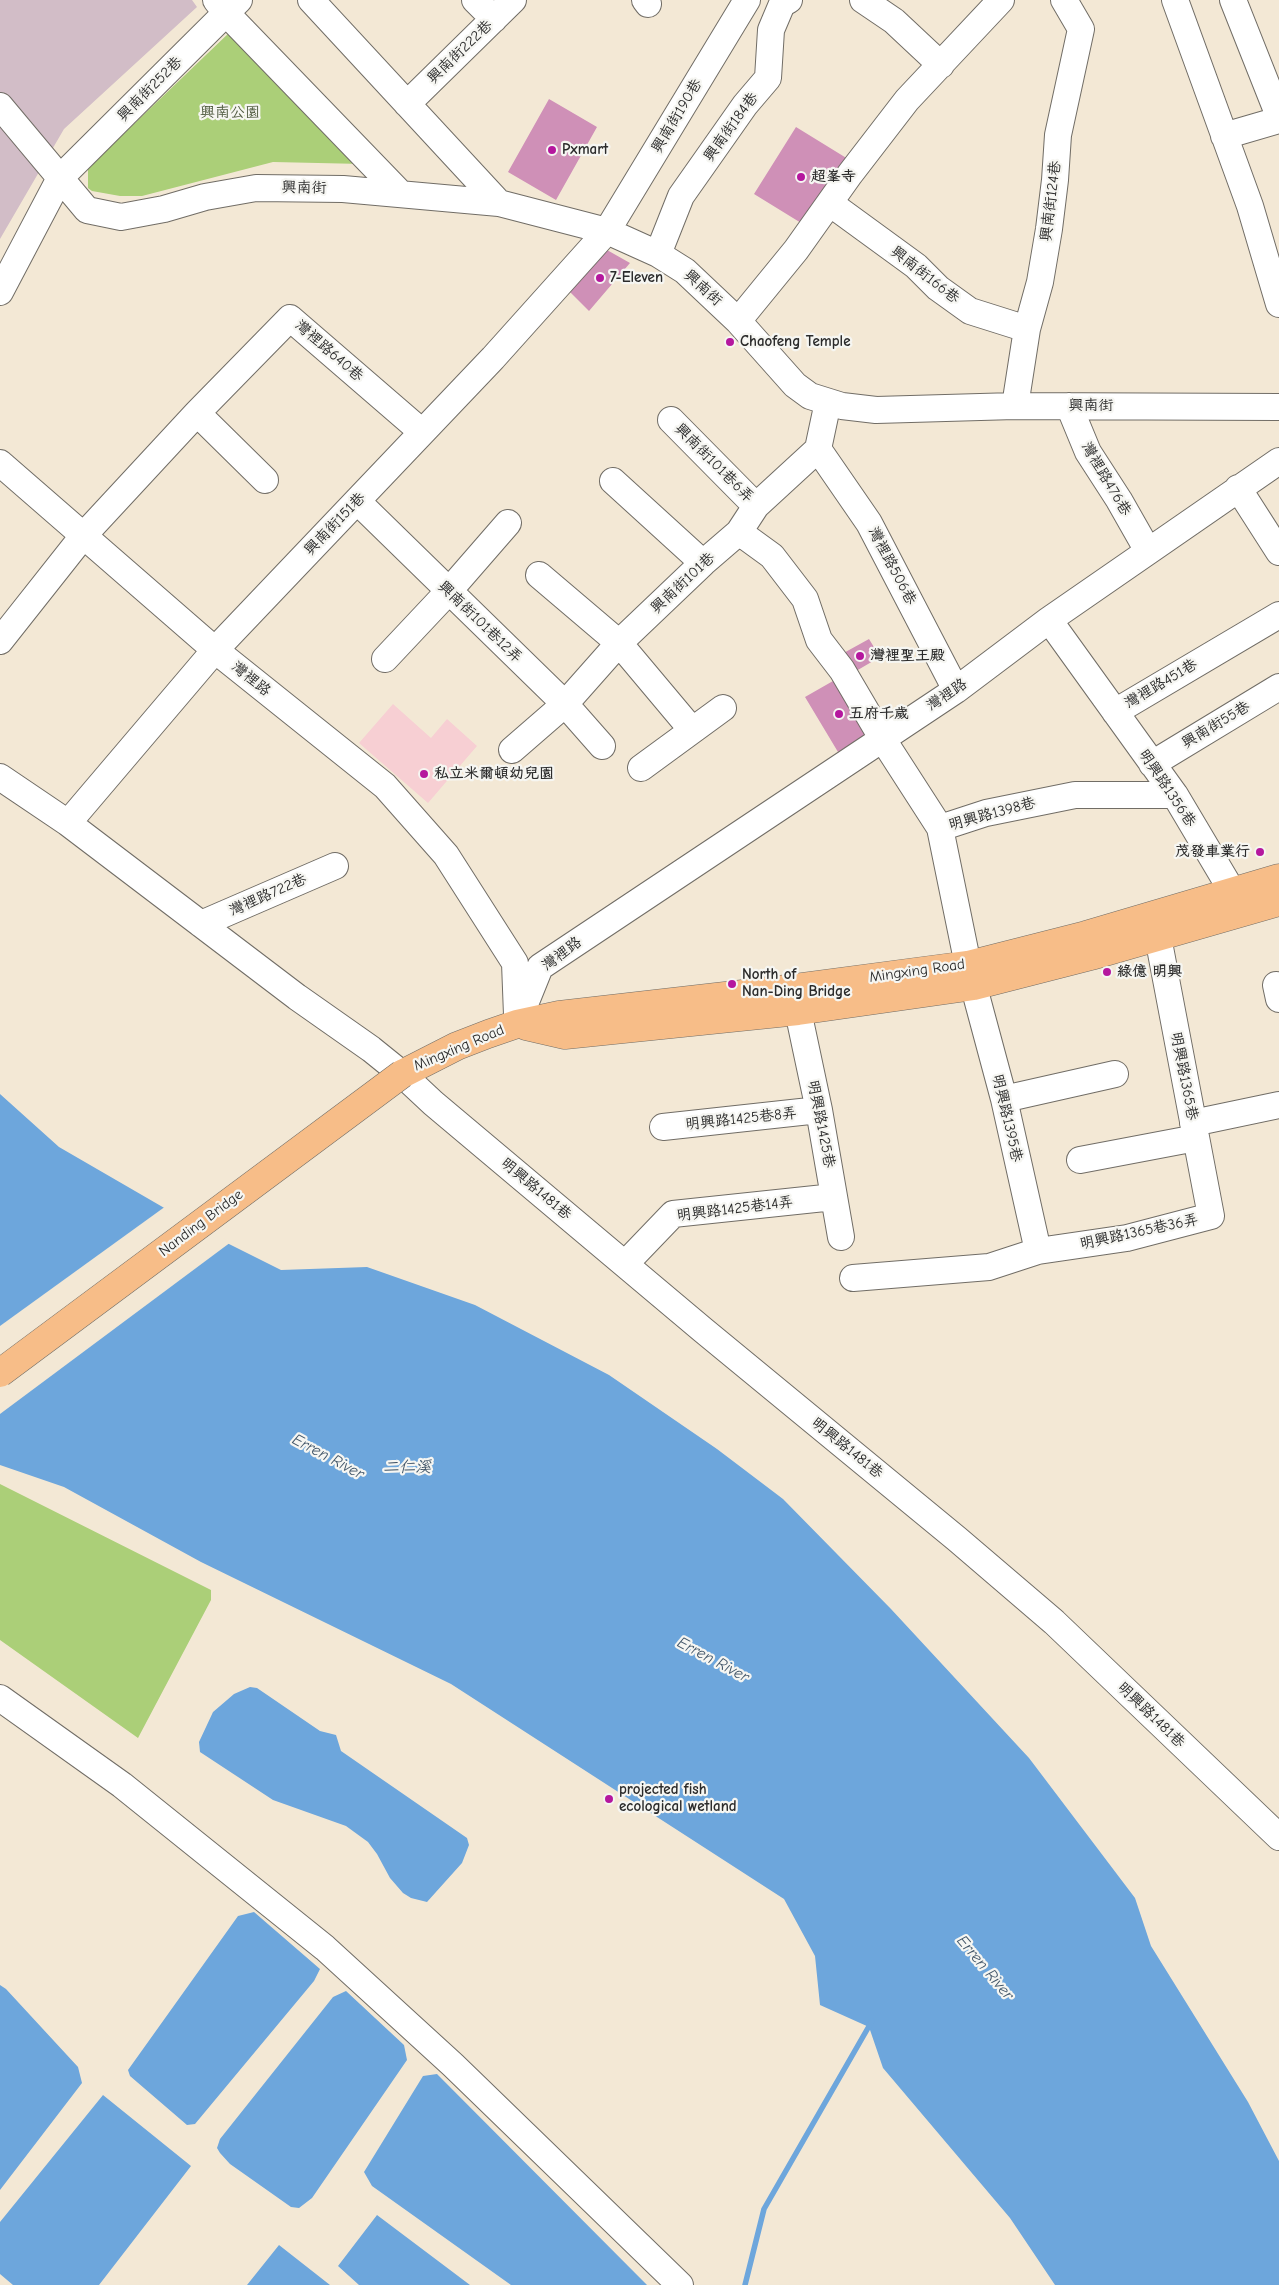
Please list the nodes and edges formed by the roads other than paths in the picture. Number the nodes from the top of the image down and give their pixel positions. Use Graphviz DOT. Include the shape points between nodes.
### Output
graph roads {
  1 [pos="311,0"];
  2 [pos="475,0"];
  3 [pos="513,0"];
  4 [pos="747,0"];
  5 [pos="789,0"];
  6 [pos="863,0"];
  7 [pos="1001,0"];
  8 [pos="1064,0"];
  9 [pos="1175,0"];
  10 [pos="1234,0"];
  11 [pos="227,4"];
  12 [pos="494,19"];
  13 [pos="941,65"];
  14 [pos="407,104"];
  15 [pos="0,106"];
  16 [pos="1279,116"];
  17 [pos="1279,120"];
  18 [pos="1224,136"];
  19 [pos="60,178"];
  20 [pos="400,193"];
  21 [pos="499,203"];
  22 [pos="831,204"];
  23 [pos="607,231"];
  24 [pos="658,254"];
  25 [pos="0,292"];
  26 [pos="1279,304"];
  27 [pos="738,321"];
  28 [pos="1027,329"];
  29 [pos="828,402"];
  30 [pos="1015,406"];
  31 [pos="1069,406"];
  32 [pos="1279,407"];
  33 [pos="197,413"];
  34 [pos="671,420"];
  35 [pos="422,432"];
  36 [pos="818,449"];
  37 [pos="1279,461"];
  38 [pos="0,463"];
  39 [pos="265,480"];
  40 [pos="614,482"];
  41 [pos="1238,488"];
  42 [pos="356,501"];
  43 [pos="756,506"];
  44 [pos="508,523"];
  45 [pos="739,532"];
  46 [pos="83,536"];
  47 [pos="1148,551"];
  48 [pos="1279,552"];
  49 [pos="703,563"];
  50 [pos="539,575"];
  51 [pos="448,592"];
  52 [pos="1279,615"];
  53 [pos="1049,620"];
  54 [pos="0,641"];
  55 [pos="619,643"];
  56 [pos="215,650"];
  57 [pos="384,660"];
  58 [pos="1279,686"];
  59 [pos="956,690"];
  60 [pos="565,704"];
  61 [pos="723,708"];
  62 [pos="1115,712"];
  63 [pos="692,730"];
  64 [pos="882,738"];
  65 [pos="602,746"];
  66 [pos="512,750"];
  67 [pos="1152,764"];
  68 [pos="641,768"];
  69 [pos="0,777"];
  70 [pos="1174,795"];
  71 [pos="68,823"];
  72 [pos="940,828"];
  73 [pos="335,866"];
  74 [pos="1279,878"];
  75 [pos="1232,891"];
  76 [pos="1279,902"];
  77 [pos="202,924"];
  78 [pos="1158,937"];
  79 [pos="971,976"];
  80 [pos="798,1011"];
  81 [pos="517,1024"];
  82 [pos="402,1074"];
  83 [pos="1115,1074"];
  84 [pos="1004,1099"];
  85 [pos="1279,1105"];
  86 [pos="820,1110"];
  87 [pos="663,1128"];
  88 [pos="1195,1130"];
  89 [pos="1080,1160"];
  90 [pos="834,1197"];
  91 [pos="1211,1216"];
  92 [pos="841,1237"];
  93 [pos="1038,1251"];
  94 [pos="626,1264"];
  95 [pos="853,1278"];
  96 [pos="0,1373"];
  97 [pos="0,1698"];
  98 [pos="1279,1837"];
  99 [pos="680,2285"];
  1 -- 14 [label="street"];
  2 -- 12 [label="street"];
  3 -- 12 [label="street, 興南街222巷"];
  4 -- 23 [label="street, 興南街190巷"];
  5 -- 24 [label="street, 興南街184巷" via="782,4 771,30 768,78 681,196"];
  6 -- 13 [label="street" via="894,21"];
  7 -- 13 [label="street"];
  8 -- 28 [label="street, 興南街124巷" via="1080,29 1058,134 1055,180 1040,282"];
  9 -- 18 [label="street"];
  10 -- 16 [label="street"];
  11 -- 19 [label="street, 興南街252巷"];
  11 -- 20 [label="street"];
  12 -- 14 [label="street, 興南街222巷"];
  13 -- 22 [label="street" via="907,100"];
  14 -- 21 [label="street"];
  15 -- 19 [label="street, 興南街"];
  17 -- 18 [label="street"];
  18 -- 26 [label="street" via="1250,206"];
  19 -- 20 [label="street, 興南街" via="87,210 121,217 164,209 205,196 256,188"];
  19 -- 25 [label="street"];
  20 -- 21 [label="street, 興南街"];
  21 -- 23 [label="street, 興南街"];
  22 -- 27 [label="street"];
  22 -- 28 [label="street, 興南街166巷" via="916,266 938,288 970,311"];
  23 -- 24 [label="street, 興南街"];
  23 -- 35 [label="street, 興南街151巷"];
  24 -- 27 [label="street, 興南街" via="684,271"];
  27 -- 29 [label="street, 興南街" via="795,385 810,396"];
  28 -- 30 [label="street, 興南街124巷"];
  29 -- 30 [label="street, 興南街" via="876,410"];
  29 -- 36 [label="street"];
  30 -- 31 [label="street, 興南街"];
  31 -- 32 [label="street, 興南街"];
  31 -- 47 [label="street, 灣裡路476巷" via="1088,452"];
  33 -- 35 [label="street, 灣裡路640巷" via="290,318"];
  33 -- 39 [label="street"];
  33 -- 46 [label="street, 灣裡路640巷"];
  34 -- 43 [label="street, 興南街101巷6弄"];
  35 -- 42 [label="street, 興南街151巷"];
  36 -- 43 [label="street, 興南街101巷"];
  36 -- 59 [label="street, 灣裡路506巷" via="869,523"];
  37 -- 41 [label="street, 灣裡路"];
  38 -- 46 [label="street, 灣裡路"];
  40 -- 49 [label="street"];
  41 -- 47 [label="street, 灣裡路"];
  41 -- 48 [label="street"];
  42 -- 51 [label="street, 興南街101巷12弄"];
  42 -- 56 [label="street, 興南街151巷"];
  43 -- 45 [label="street, 興南街101巷"];
  44 -- 51 [label="street"];
  45 -- 49 [label="street, 興南街101巷"];
  45 -- 64 [label="street" via="772,556 806,600 819,640 842,670"];
  46 -- 54 [label="street, 灣裡路640巷"];
  46 -- 56 [label="street, 灣裡路"];
  47 -- 53 [label="street, 灣裡路"];
  49 -- 55 [label="street, 興南街101巷"];
  50 -- 55 [label="street"];
  51 -- 57 [label="street"];
  51 -- 60 [label="street, 興南街101巷12弄"];
  52 -- 62 [label="street, 灣裡路451巷"];
  53 -- 59 [label="street, 灣裡路"];
  53 -- 62 [label="street, 灣裡路451巷"];
  55 -- 60 [label="street, 興南街101巷"];
  55 -- 63 [label="street"];
  56 -- 71 [label="street, 興南街151巷"];
  56 -- 81 [label="street, 灣裡路" via="385,786 446,855 515,963"];
  58 -- 67 [label="street, 興南街55巷"];
  59 -- 64 [label="street, 灣裡路"];
  60 -- 65 [label="street, 興南街101巷12弄"];
  60 -- 66 [label="street, 興南街101巷"];
  61 -- 63 [label="street"];
  62 -- 67 [label="street, 明興路1356巷"];
  63 -- 68 [label="street"];
  64 -- 72 [label="street"];
  64 -- 81 [label="street, 灣裡路" via="540,967"];
  67 -- 70 [label="street, 明興路1356巷"];
  69 -- 71 [label="street"];
  70 -- 72 [label="street, 明興路1398巷" via="1075,795 986,813"];
  70 -- 75 [label="street, 明興路1356巷"];
  71 -- 77 [label="street"];
  72 -- 79 [label="street, 明興路1398巷"];
  73 -- 77 [label="street, 灣裡路722巷"];
  74 -- 75 [label="main road, Mingxing Road"];
  75 -- 79 [label="main road, Mingxing Road" via="1086,935"];
  76 -- 78 [label="main road, Mingxing Road"];
  77 -- 82 [label="street"];
  78 -- 79 [label="main road, Mingxing Road"];
  78 -- 88 [label="street, 明興路1365巷"];
  79 -- 80 [label="main road, Mingxing Road"];
  79 -- 81 [label="main road, Mingxing Road" via="795,988 559,1015"];
  79 -- 84 [label="street, 明興路1395巷"];
  80 -- 81 [label="main road, Mingxing Road" via="565,1035"];
  80 -- 86 [label="street, 明興路1425巷"];
  81 -- 82 [label="main road, Mingxing Road" via="458,1046"];
  82 -- 94 [label="street, 明興路1481巷" via="433,1104"];
  82 -- 96 [label="main road, Nanding Bridge, bridge"];
  83 -- 84 [label="street"];
  84 -- 93 [label="street, 明興路1395巷"];
  85 -- 88 [label="street"];
  86 -- 87 [label="street, 明興路1425巷8弄"];
  86 -- 90 [label="street, 明興路1425巷"];
  88 -- 89 [label="street"];
  88 -- 91 [label="street, 明興路1365巷"];
  90 -- 92 [label="street, 明興路1425巷"];
  90 -- 94 [label="street, 明興路1425巷14弄" via="673,1214"];
  91 -- 93 [label="street, 明興路1365巷36弄" via="1126,1238"];
  93 -- 95 [label="street" via="988,1267"];
  94 -- 98 [label="street, 明興路1481巷" via="1054,1622"];
  97 -- 99 [label="street" via="122,1785 325,1948 453,2065"];
}
